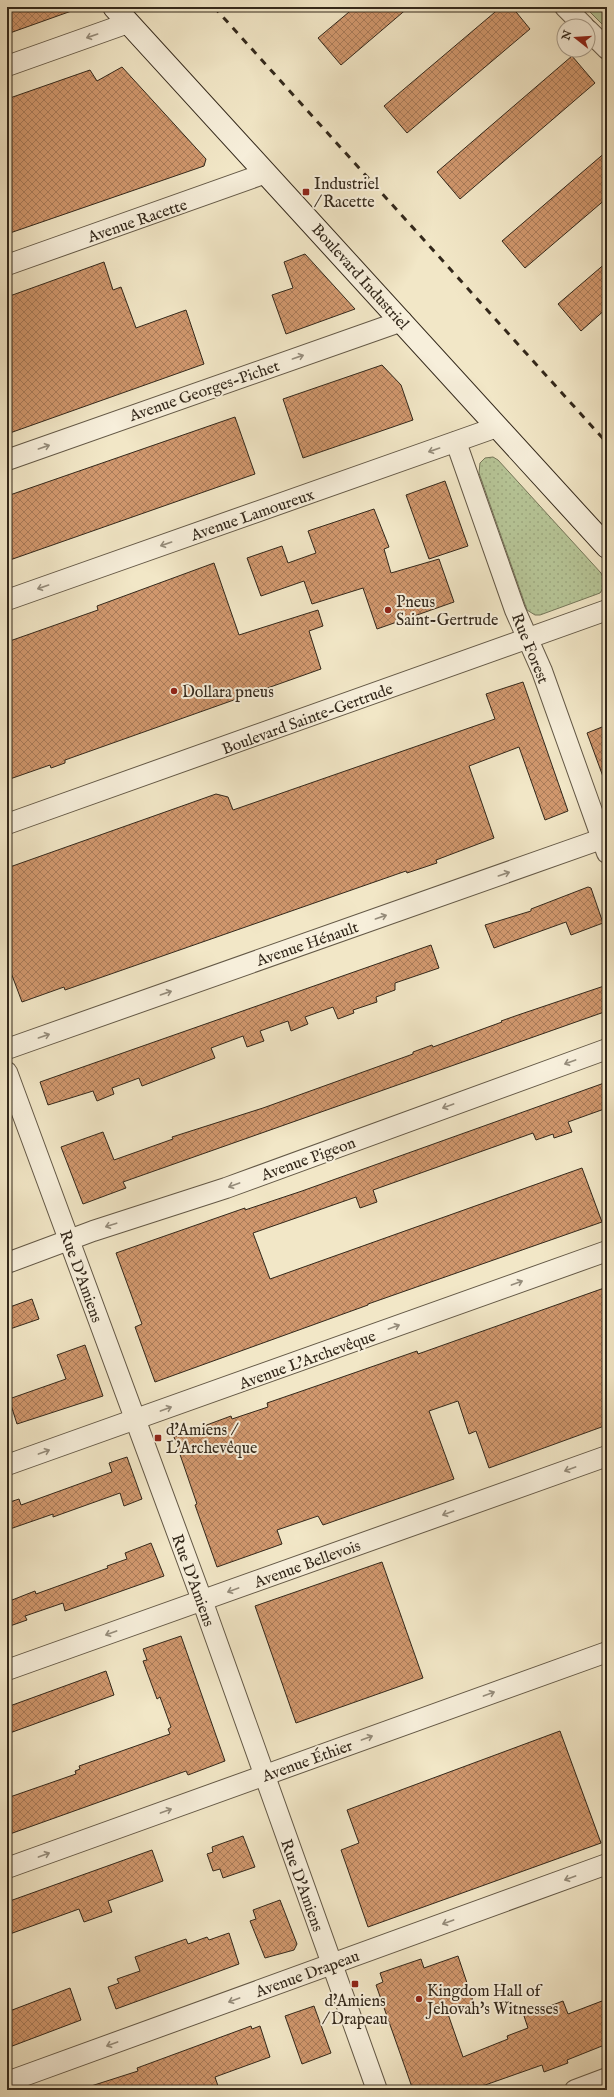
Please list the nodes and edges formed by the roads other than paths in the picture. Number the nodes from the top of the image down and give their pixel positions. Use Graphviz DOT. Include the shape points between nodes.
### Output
graph roads {
  1 [pos="114,7"];
  2 [pos="564,7"];
  3 [pos="576,18"];
  4 [pos="128,23"];
  5 [pos="596,38"];
  6 [pos="607,49"];
  7 [pos="7,66"];
  8 [pos="266,173"];
  9 [pos="7,265"];
  10 [pos="402,321"];
  11 [pos="497,427"];
  12 [pos="456,442"];
  13 [pos="7,460"];
  14 [pos="607,547"];
  15 [pos="7,600"];
  16 [pos="607,610"];
  17 [pos="528,639"];
  18 [pos="7,824"];
  19 [pos="605,843"];
  20 [pos="607,1048"];
  21 [pos="7,1049"];
  22 [pos="7,1072"];
  23 [pos="70,1241"];
  24 [pos="607,1251"];
  25 [pos="7,1263"];
  26 [pos="134,1420"];
  27 [pos="607,1456"];
  28 [pos="7,1465"];
  29 [pos="202,1600"];
  30 [pos="607,1652"];
  31 [pos="7,1670"];
  32 [pos="264,1775"];
  33 [pos="607,1864"];
  34 [pos="7,1868"];
  35 [pos="332,1964"];
  36 [pos="607,2078"];
  37 [pos="7,2082"];
  38 [pos="377,2090"];
  39 [pos="575,2090"];
  1 -- 4 [label="street, Boulevard Industriel"];
  2 -- 3 [label="street"];
  4 -- 7 [label="street, one-way"];
  4 -- 8 [label="street, Boulevard Industriel"];
  5 -- 6 [label="street"];
  8 -- 9 [label="street, Avenue Racette"];
  8 -- 10 [label="street, Boulevard Industriel"];
  10 -- 11 [label="street, Boulevard Industriel"];
  13 -- 10 [label="street, Avenue Georges-Pichet, one-way"];
  11 -- 12 [label="street, Avenue Lamoureux"];
  11 -- 14 [label="street, Boulevard Industriel"];
  12 -- 15 [label="street, Avenue Lamoureux, one-way"];
  12 -- 17 [label="street, Rue Forest" via="515,610"];
  16 -- 17 [label="street, Boulevard Sainte-Gertrude"];
  17 -- 18 [label="street, Boulevard Sainte-Gertrude"];
  17 -- 19 [label="street, Rue Forest"];
  21 -- 19 [label="street, Avenue Hénault, one-way"];
  20 -- 23 [label="street, Avenue Pigeon, one-way" via="226,1188 93,1231"];
  22 -- 23 [label="street, Rue D'Amiens"];
  23 -- 25 [label="street, Avenue Pigeon"];
  23 -- 26 [label="street, Rue D'Amiens"];
  26 -- 24 [label="street, Avenue L'Archevêque, one-way"];
  28 -- 26 [label="street, Avenue L'Archevêque, one-way"];
  26 -- 29 [label="street, Rue D'Amiens"];
  27 -- 29 [label="street, Avenue Bellevois, one-way"];
  29 -- 31 [label="street, Avenue Bellevois, one-way"];
  29 -- 32 [label="street, Rue D'Amiens"];
  32 -- 30 [label="street, Avenue Éthier, one-way"];
  34 -- 32 [label="street, Avenue Éthier, one-way"];
  32 -- 35 [label="street, Rue D'Amiens"];
  33 -- 35 [label="street, Avenue Drapeau, one-way"];
  35 -- 37 [label="street, Avenue Drapeau, one-way"];
  35 -- 38 [label="street, Rue D'Amiens"];
  36 -- 39 [label="street"];
}
